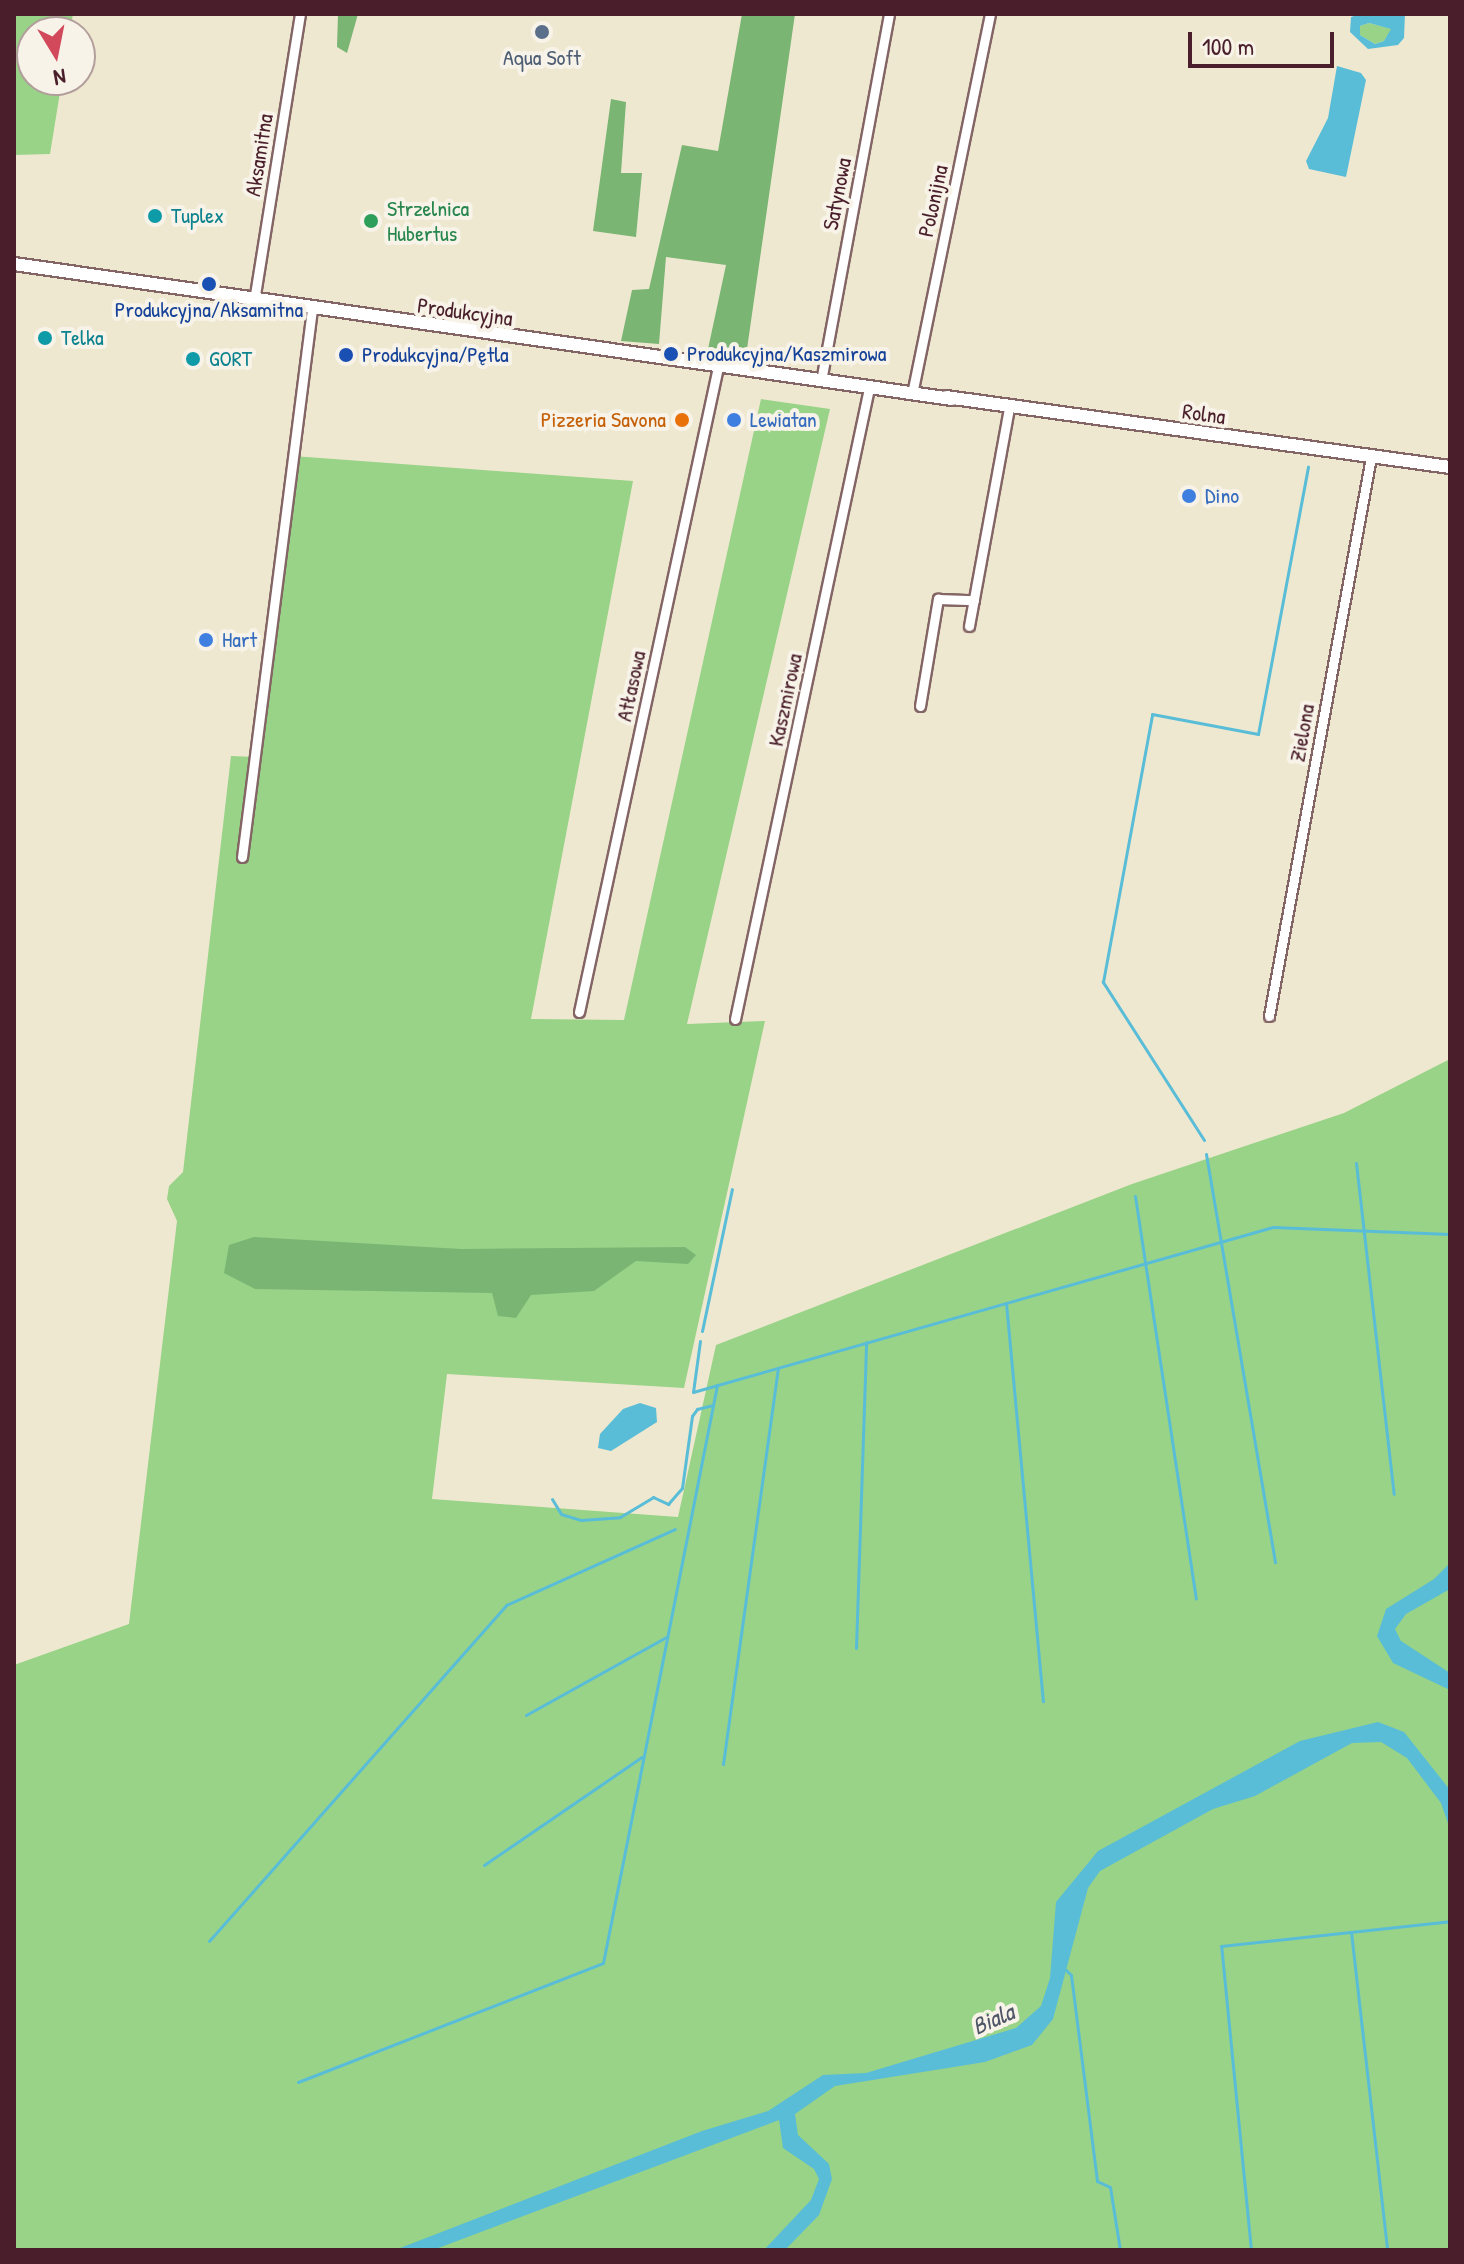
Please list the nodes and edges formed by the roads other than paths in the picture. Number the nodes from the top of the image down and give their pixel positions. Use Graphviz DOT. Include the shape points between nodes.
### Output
graph roads {
  1 [pos="300,14"];
  2 [pos="889,14"];
  3 [pos="990,14"];
  4 [pos="14,264"];
  5 [pos="254,301"];
  6 [pos="312,309"];
  7 [pos="718,367"];
  8 [pos="821,381"];
  9 [pos="869,388"];
  10 [pos="912,394"];
  11 [pos="1009,407"];
  12 [pos="1371,457"];
  13 [pos="1450,467"];
  14 [pos="974,600"];
  15 [pos="969,626"];
  16 [pos="920,706"];
  17 [pos="242,857"];
  18 [pos="579,1012"];
  19 [pos="1269,1016"];
  20 [pos="735,1019"];
  1 -- 5 [label="street, Aksamitna"];
  2 -- 8 [label="street, Satynowa"];
  3 -- 10 [label="street, Polonijna"];
  4 -- 5 [label="street, Produkcyjna"];
  5 -- 6 [label="street, Produkcyjna"];
  6 -- 7 [label="street, Produkcyjna"];
  6 -- 17 [label="street"];
  7 -- 8 [label="street, Produkcyjna"];
  7 -- 18 [label="street, Atłasowa"];
  8 -- 9 [label="street, Produkcyjna"];
  9 -- 10 [label="street, Produkcyjna"];
  9 -- 20 [label="street, Kaszmirowa"];
  10 -- 11 [label="street, Rolna"];
  11 -- 12 [label="street, Rolna"];
  11 -- 14 [label="street"];
  12 -- 13 [label="street, Rolna"];
  12 -- 19 [label="street, Zielona"];
  14 -- 15 [label="street"];
  14 -- 16 [label="street" via="938,599"];
}
